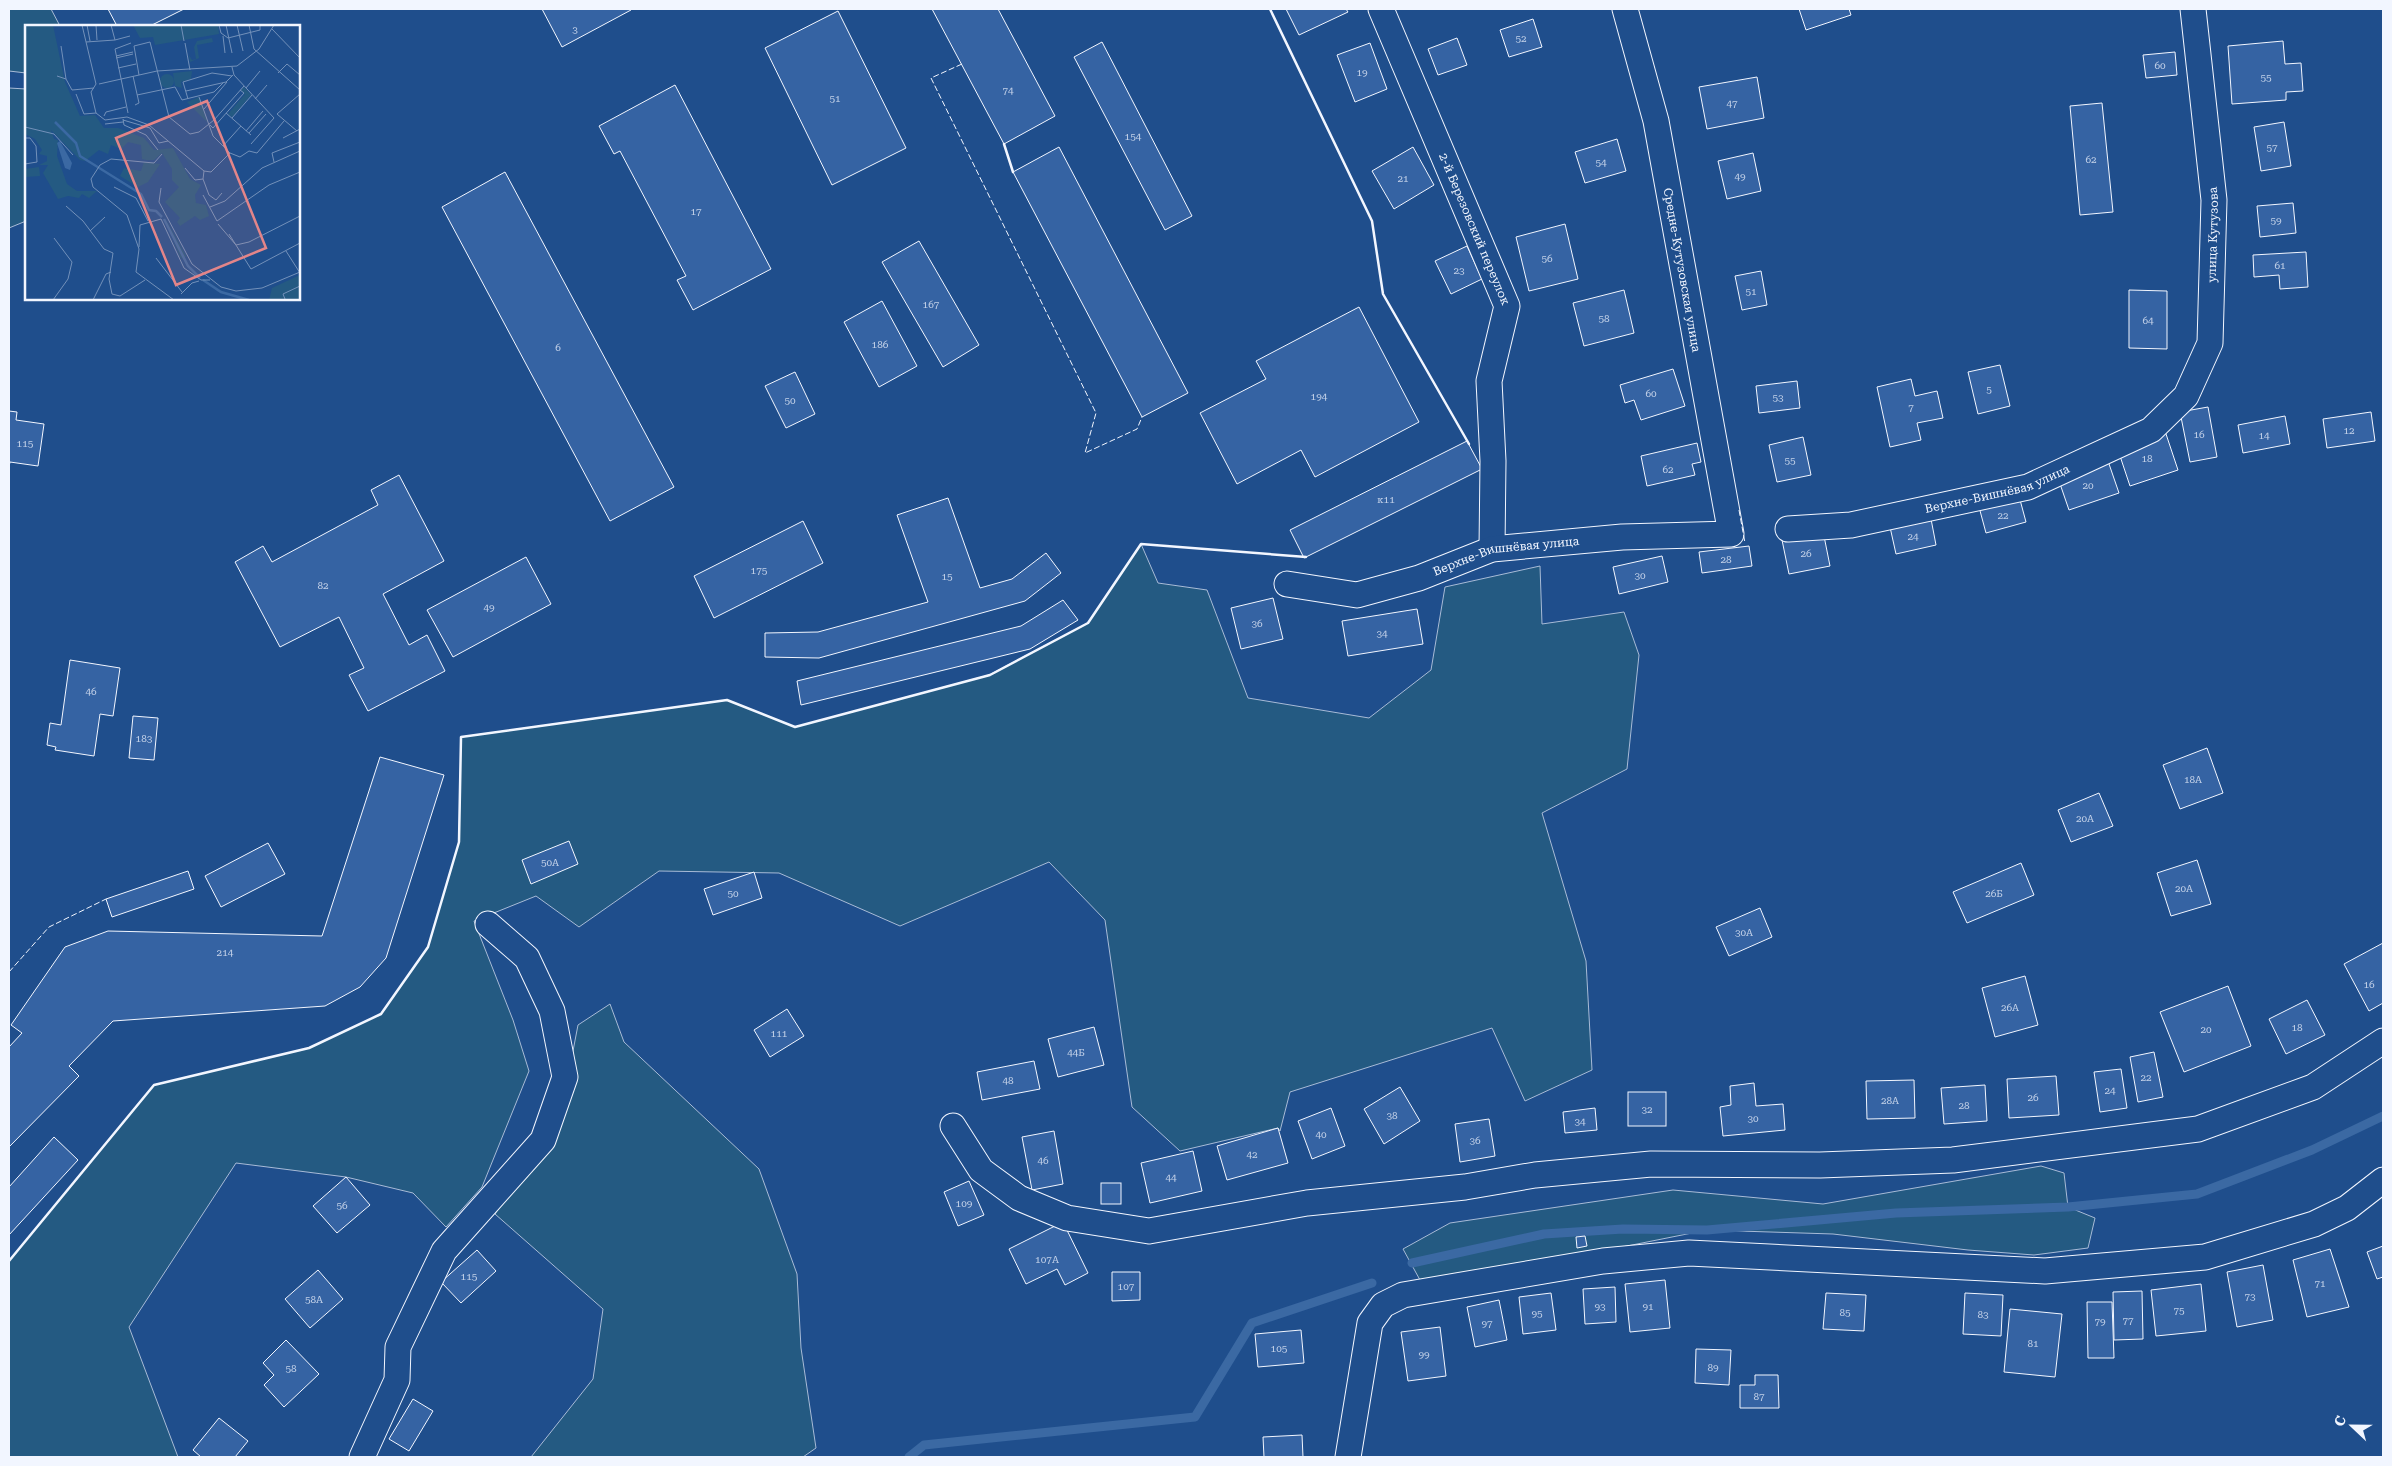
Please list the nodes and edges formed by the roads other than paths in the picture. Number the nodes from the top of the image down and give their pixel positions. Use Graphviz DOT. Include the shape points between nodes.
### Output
graph roads {
  1 [pos="1381,9"];
  2 [pos="1625,9"];
  3 [pos="2193,9"];
  4 [pos="2186,396"];
  5 [pos="1788,530"];
  6 [pos="1731,534"];
  7 [pos="1492,549"];
  8 [pos="1287,584"];
  9 [pos="488,924"];
  10 [pos="2383,1041"];
  11 [pos="953,1126"];
  12 [pos="2383,1180"];
  13 [pos="362,1457"];
  14 [pos="1348,1457"];
  1 -- 7 [label="street, 2-й Березовский переулок" via="1507,306 1489,381 1493,461"];
  2 -- 6 [label="street, Средне-Кутузовская улица" via="1656,122"];
  3 -- 4 [label="street, улица Кутузова" via="2214,200 2210,343"];
  4 -- 5 [label="street, Верхне-Вишнёвая улица" via="2151,430 2028,487 1851,525"];
  6 -- 7 [label="street, Верхне-Вишнёвая улица" via="1622,536"];
  7 -- 8 [label="street, Верхне-Вишнёвая улица" via="1419,578 1358,595"];
  9 -- 13 [label="street" via="527,958 552,1011 565,1077 543,1140 444,1251 398,1347 397,1380"];
  10 -- 11 [label="street" via="2313,1087 2198,1129 1953,1160 1820,1165 1651,1164 1535,1175 1307,1203 1149,1231 1067,1218 1019,1198 981,1170"];
  12 -- 14 [label="street" via="2347,1208 2314,1224 2206,1257 2045,1271 1689,1253 1603,1261 1403,1295 1383,1304 1370,1323"];
}
